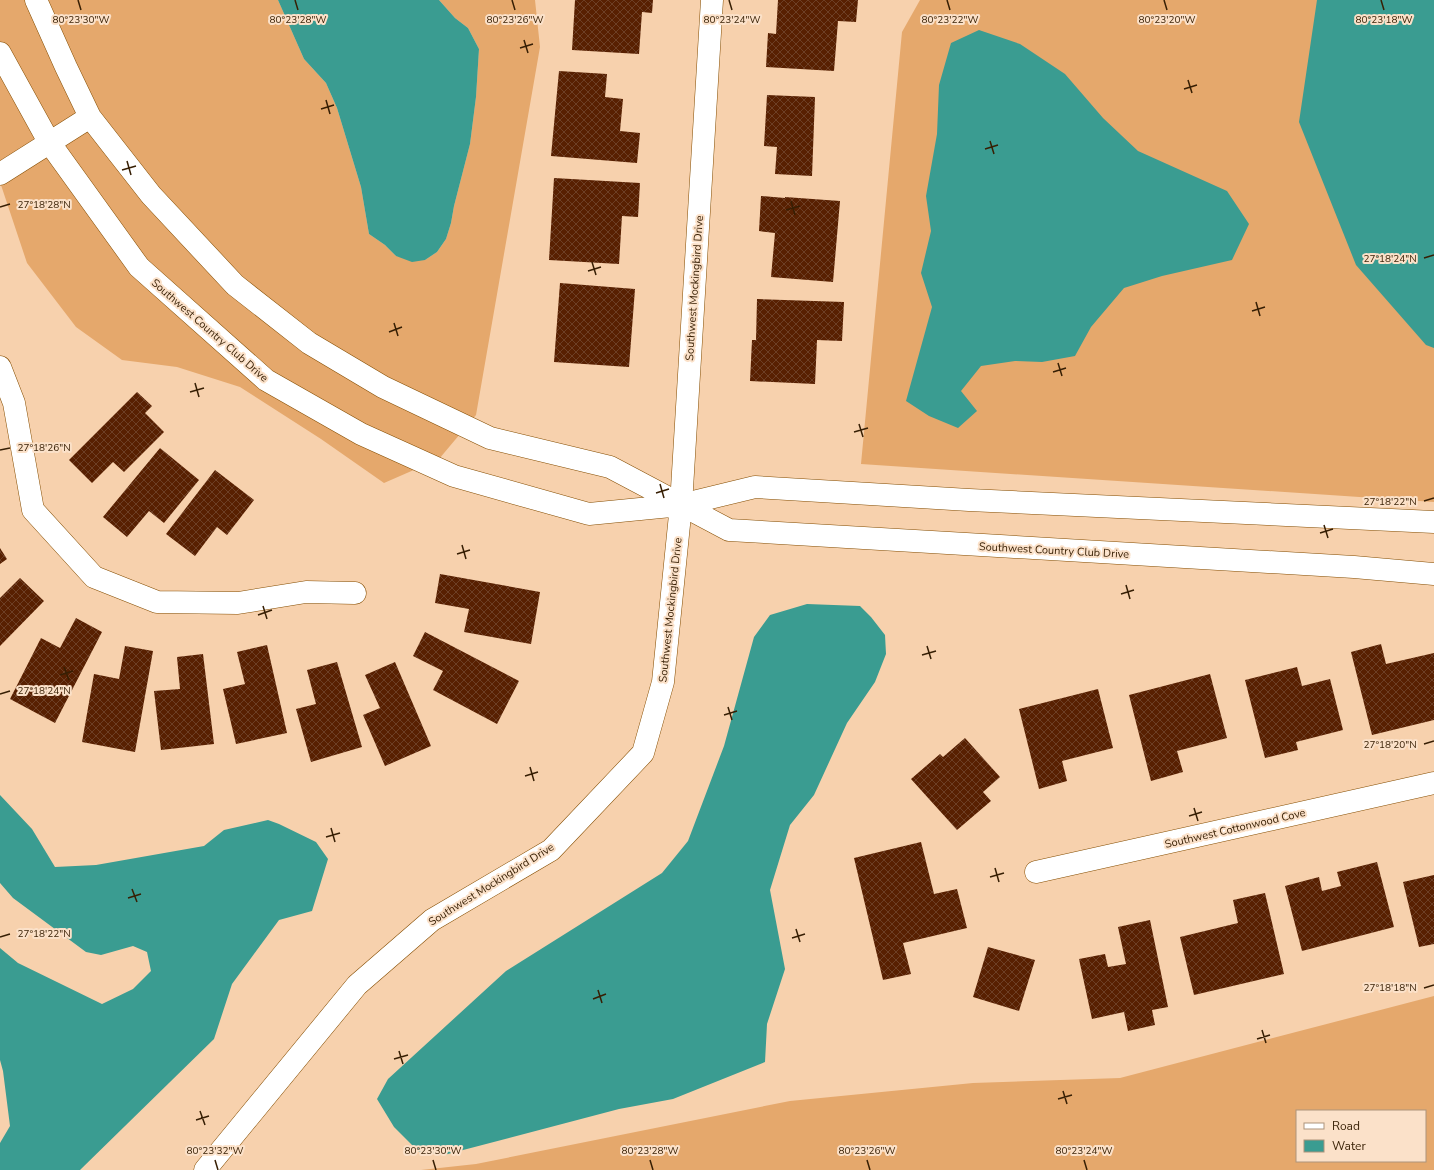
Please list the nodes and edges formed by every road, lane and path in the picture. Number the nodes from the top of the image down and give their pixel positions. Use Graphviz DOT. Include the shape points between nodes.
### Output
graph roads {
  1 [pos="36,0"];
  2 [pos="712,0"];
  3 [pos="0,53"];
  4 [pos="90,117"];
  5 [pos="49,142"];
  6 [pos="0,174"];
  7 [pos="0,367"];
  8 [pos="681,505"];
  9 [pos="1434,522"];
  10 [pos="1434,574"];
  11 [pos="356,593"];
  12 [pos="1434,783"];
  13 [pos="1036,872"];
  14 [pos="205,1170"];
  1 -- 4 [label="street, Southwest Country Club Drive"];
  2 -- 8 [label="street, Southwest Mockingbird Drive"];
  3 -- 5 [label="street, Southwest Country Club Drive"];
  4 -- 5 [label="street"];
  4 -- 8 [label="street, Southwest Country Club Drive" via="151,195 235,285 309,343 383,387 490,438 610,467"];
  5 -- 6 [label="street"];
  5 -- 8 [label="street, Southwest Country Club Drive" via="139,267 266,380 361,434 454,476 589,514"];
  7 -- 11 [label="street" via="14,403 34,510 94,577 157,602 238,603 306,592"];
  8 -- 9 [label="street, Southwest Country Club Drive" via="755,487"];
  8 -- 10 [label="street, Southwest Country Club Drive" via="728,530 1354,567"];
  8 -- 14 [label="street, Southwest Mockingbird Drive" via="663,682 643,753 551,850 432,920 357,985"];
  12 -- 13 [label="street, Southwest Cottonwood Cove"];
}
